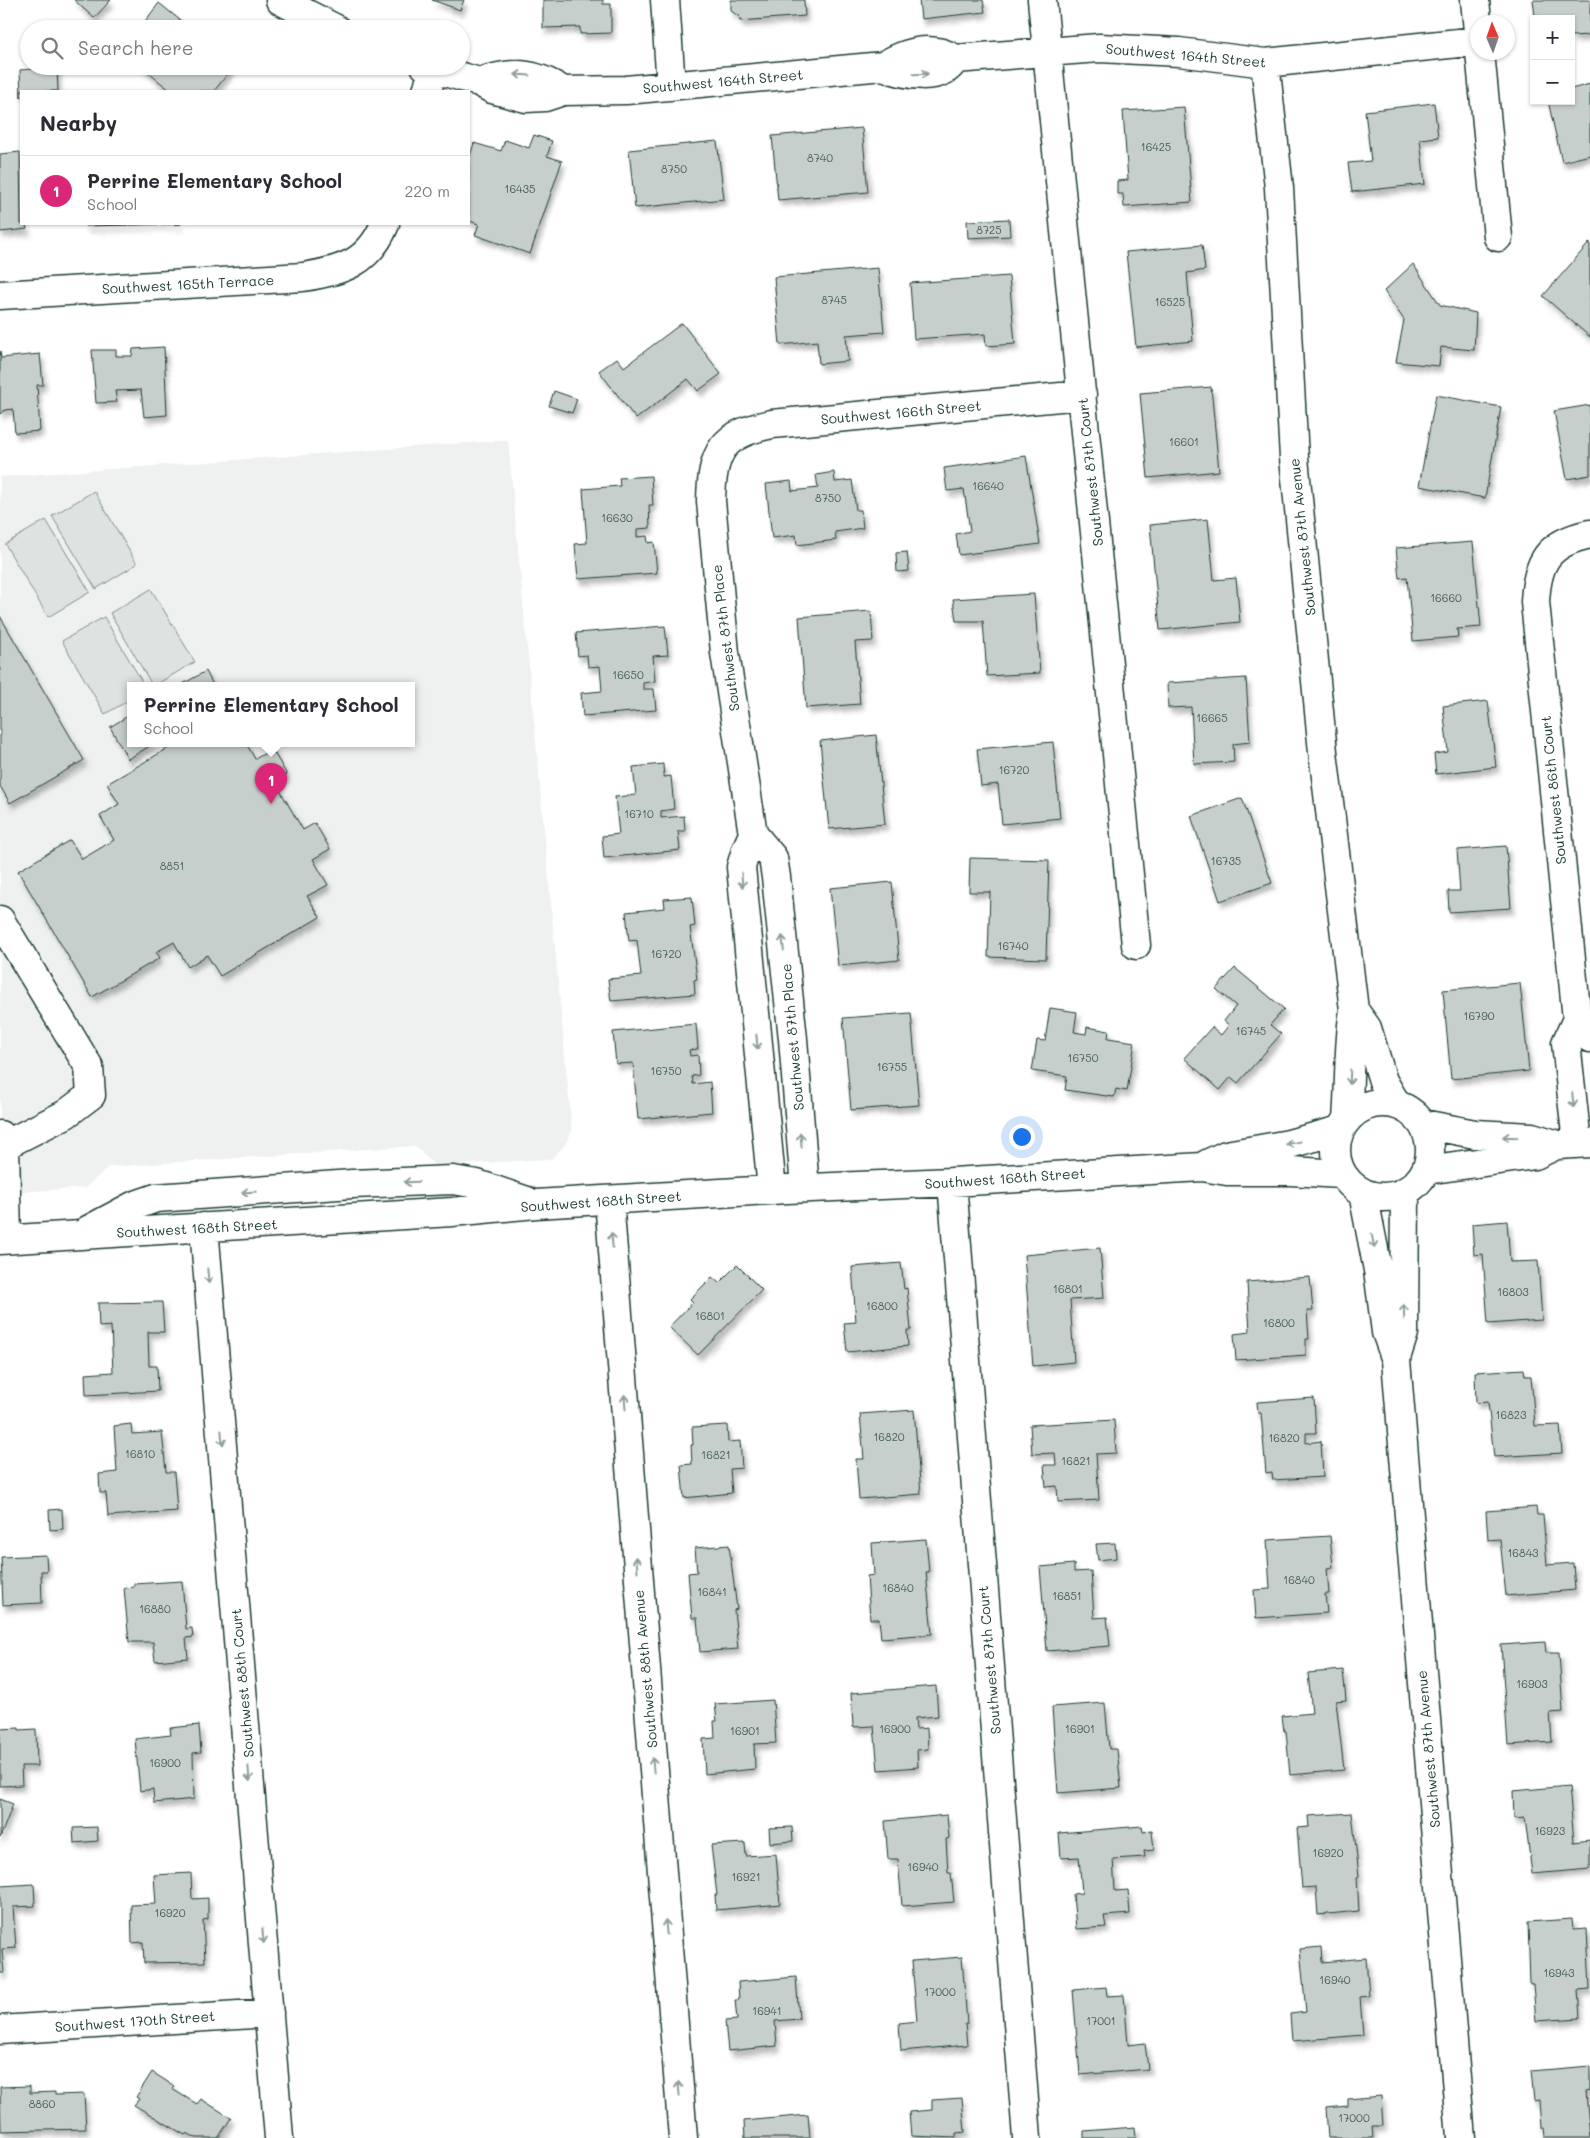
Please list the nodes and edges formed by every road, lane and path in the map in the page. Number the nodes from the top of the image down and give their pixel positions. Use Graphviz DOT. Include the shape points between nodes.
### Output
graph roads {
  1 [pos="280,0"];
  2 [pos="665,0"];
  3 [pos="1042,0"];
  4 [pos="1475,0"];
  5 [pos="1476,15"];
  6 [pos="319,20"];
  7 [pos="1470,42"];
  8 [pos="1047,51"];
  9 [pos="1481,60"];
  10 [pos="1265,63"];
  11 [pos="428,76"];
  12 [pos="670,86"];
  13 [pos="385,225"];
  14 [pos="1498,237"];
  15 [pos="0,295"];
  16 [pos="1082,395"];
  17 [pos="725,443"];
  18 [pos="1590,534"];
  19 [pos="753,834"];
  20 [pos="0,920"];
  21 [pos="1136,945"];
  22 [pos="1354,1010"];
  23 [pos="1583,1028"];
  24 [pos="1397,1105"];
  25 [pos="1344,1124"];
  26 [pos="1422,1124"];
  27 [pos="2,1140"];
  28 [pos="1575,1144"];
  29 [pos="1202,1167"];
  30 [pos="1426,1170"];
  31 [pos="1341,1174"];
  32 [pos="952,1182"];
  33 [pos="805,1188"];
  34 [pos="772,1190"];
  35 [pos="1405,1192"];
  36 [pos="1363,1193"];
  37 [pos="608,1200"];
  38 [pos="536,1204"];
  39 [pos="204,1228"];
  40 [pos="78,1235"];
  41 [pos="3,1240"];
  42 [pos="1396,1360"];
  43 [pos="269,2013"];
  44 [pos="0,2030"];
  45 [pos="279,2138"];
  46 [pos="683,2138"];
  47 [pos="1027,2138"];
  48 [pos="1461,2138"];
  1 -- 6 [label="street"];
  2 -- 12 [label="street"];
  3 -- 8 [label="street, Southwest 87th Court"];
  4 -- 5 [label="street"];
  7 -- 10 [label="street, Southwest 164th Street"];
  8 -- 10 [label="street, Southwest 164th Street" via="1137,49"];
  8 -- 12 [label="street, Southwest 164th Street" via="955,59 943,52 927,50 898,56 883,66"];
  8 -- 16 [label="street, Southwest 87th Court"];
  9 -- 14 [label="street"];
  10 -- 22 [label="street, Southwest 87th Avenue" via="1280,204 1294,458 1324,761"];
  11 -- 12 [label="street, Southwest 164th Street" via="479,82 500,76 529,75 550,82 563,91"];
  13 -- 15 [label="street, Southwest 165th Terrace" via="380,237 358,260 345,267 303,277"];
  16 -- 17 [label="street, Southwest 166th Street" via="772,424 739,432"];
  16 -- 21 [label="street, Southwest 87th Court"];
  17 -- 19 [label="street, Southwest 87th Place" via="716,459 710,501 725,653"];
  18 -- 23 [label="street, Southwest 86th Court" via="1564,542 1551,551 1542,563 1536,582 1536,622"];
  33 -- 19 [label="street, Southwest 87th Place, one-way" via="776,878 773,858"];
  19 -- 34 [label="street, one-way" via="741,867"];
  20 -- 27 [label="street" via="89,1067 90,1095 66,1114"];
  22 -- 24 [label="street, Southwest 87th Avenue" via="1367,1028 1383,1081"];
  22 -- 25 [label="street, Southwest 87th Avenue, one-way"];
  23 -- 28 [label="street, Southwest 86th Court, one-way" via="1566,1044"];
  24 -- 25 [label="street" via="1370,1105 1358,1110"];
  24 -- 26 [label="street"];
  25 -- 29 [label="street, Southwest 168th Street, one-way" via="1289,1144 1226,1155"];
  25 -- 31 [label="street" via="1336,1142 1337,1166"];
  28 -- 26 [label="street, one-way" via="1532,1137 1475,1134"];
  26 -- 30 [label="street" via="1429,1139"];
  27 -- 41 [label="street"];
  28 -- 30 [label="street" via="1536,1154"];
  29 -- 31 [label="street, Southwest 168th Street" via="1227,1171"];
  29 -- 32 [label="street, Southwest 168th Street"];
  30 -- 35 [label="street" via="1418,1183"];
  31 -- 36 [label="street"];
  32 -- 33 [label="street, Southwest 168th Street"];
  32 -- 47 [label="street, Southwest 87th Court"];
  33 -- 34 [label="street, Southwest 168th Street"];
  34 -- 37 [label="street, Southwest 168th Street"];
  35 -- 36 [label="street" via="1377,1198"];
  42 -- 35 [label="street, Southwest 87th Avenue, one-way" via="1404,1332"];
  36 -- 42 [label="street, Southwest 87th Avenue, one-way" via="1386,1332"];
  37 -- 38 [label="street, Southwest 168th Street"];
  46 -- 37 [label="street, Southwest 88th Avenue, one-way"];
  38 -- 39 [label="street, Southwest 168th Street"];
  38 -- 40 [label="street, one-way" via="477,1184 436,1162 165,1179 146,1190 133,1206"];
  39 -- 40 [label="street, Southwest 168th Street"];
  39 -- 43 [label="street, Southwest 88th Court, one-way"];
  40 -- 41 [label="street, Southwest 168th Street"];
  42 -- 48 [label="street, Southwest 87th Avenue"];
  43 -- 44 [label="street, Southwest 170th Street"];
  43 -- 45 [label="street, Southwest 88th Court"];
}
